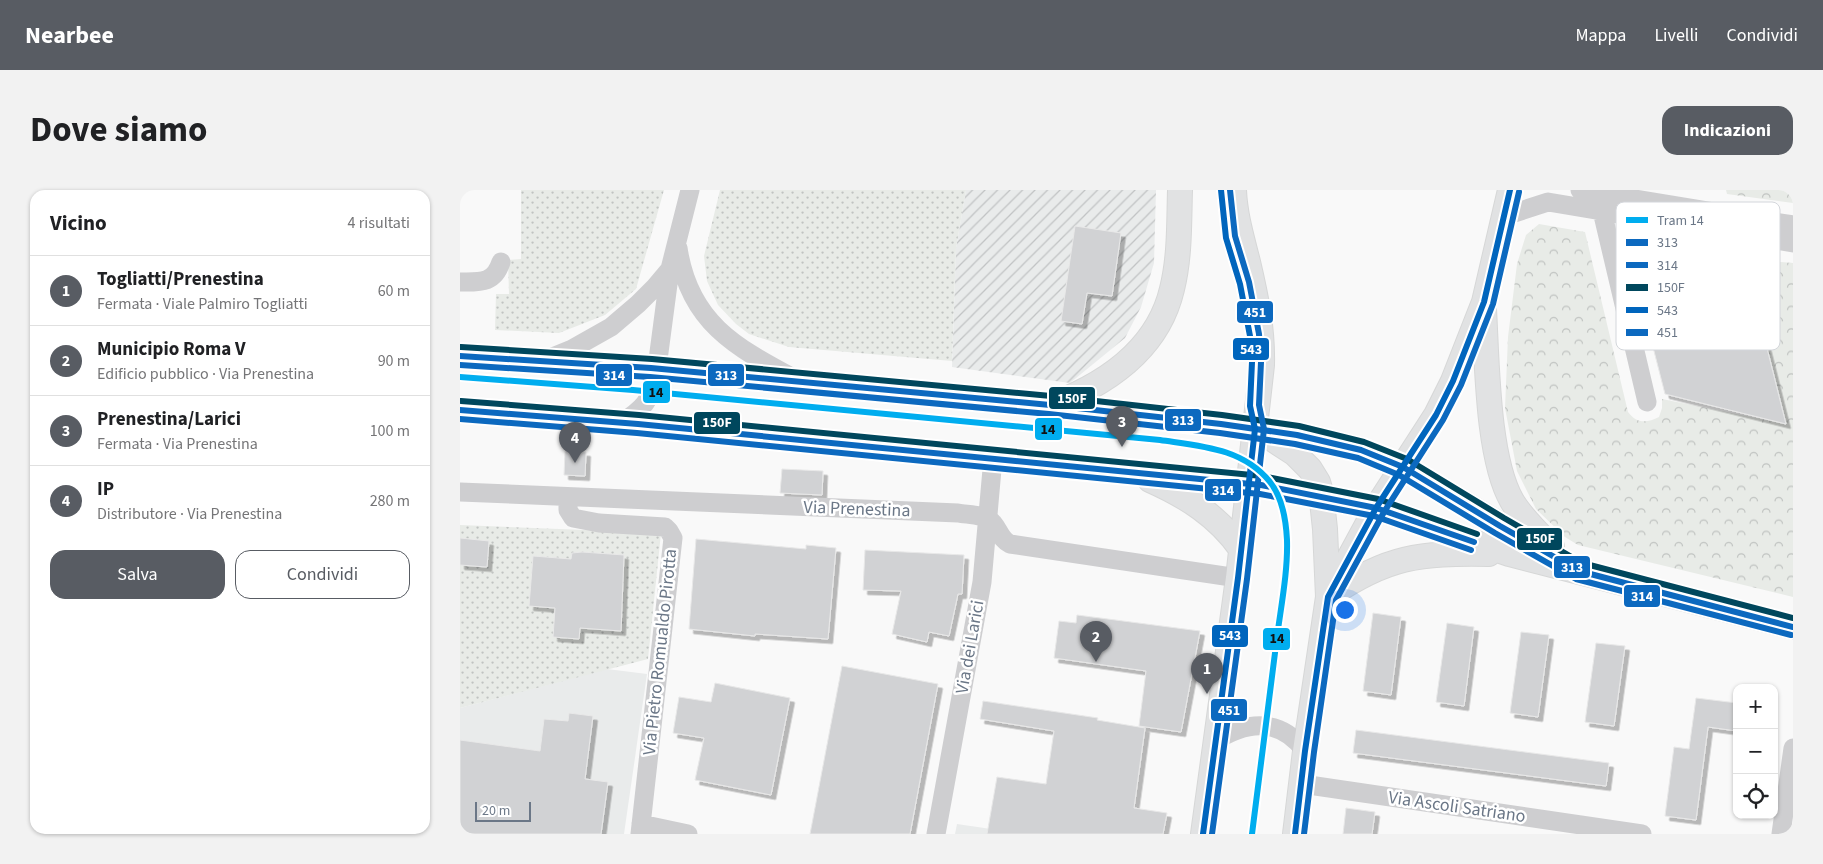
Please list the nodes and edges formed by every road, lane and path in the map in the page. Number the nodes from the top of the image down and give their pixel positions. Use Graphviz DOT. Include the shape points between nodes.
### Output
graph roads {
  1 [pos="690,190"];
  2 [pos="1180,190"];
  3 [pos="1234,190"];
  4 [pos="1510,190"];
  5 [pos="1580,190"];
  6 [pos="1653,202"];
  7 [pos="1602,212"];
  8 [pos="1616,214"];
  9 [pos="1505,216"];
  10 [pos="1780,223"];
  11 [pos="1793,225"];
  12 [pos="1780,241"];
  13 [pos="677,242"];
  14 [pos="1793,243"];
  15 [pos="501,262"];
  16 [pos="670,269"];
  17 [pos="1616,271"];
  18 [pos="460,282"];
  19 [pos="1484,302"];
  20 [pos="1635,350"];
  21 [pos="460,356"];
  22 [pos="544,361"];
  23 [pos="656,368"];
  24 [pos="802,383"];
  25 [pos="1647,402"];
  26 [pos="1050,405"];
  27 [pos="460,410"];
  28 [pos="621,423"];
  29 [pos="1255,428"];
  30 [pos="993,458"];
  31 [pos="1403,467"];
  32 [pos="1137,474"];
  33 [pos="1249,484"];
  34 [pos="460,492"];
  35 [pos="1322,497"];
  36 [pos="568,498"];
  37 [pos="1376,508"];
  38 [pos="987,518"];
  39 [pos="1241,549"];
  40 [pos="1510,554"];
  41 [pos="1579,571"];
  42 [pos="1238,578"];
  43 [pos="1328,597"];
  44 [pos="1793,627"];
  45 [pos="1214,742"];
  46 [pos="1793,748"];
  47 [pos="1305,751"];
  48 [pos="1302,784"];
  49 [pos="641,829"];
  50 [pos="688,834"];
  51 [pos="936,834"];
  52 [pos="1203,834"];
  53 [pos="1295,834"];
  54 [pos="1642,834"];
  55 [pos="1781,834"];
  1 -- 13 [label="street"];
  2 -- 26 [label="main road" via="1177,264 1170,296 1158,324 1142,348 1120,370 1082,392"];
  3 -- 29 [label="main road" via="1237,221 1262,336"];
  4 -- 9 [label="main road"];
  5 -- 6 [label="street"];
  7 -- 8 [label="street"];
  7 -- 9 [label="street" via="1548,202"];
  7 -- 17 [label="street"];
  9 -- 19 [label="main road"];
  10 -- 11 [label="street"];
  12 -- 14 [label="street"];
  13 -- 16 [label="street"];
  13 -- 24 [label="street" via="685,281 703,313 736,345"];
  15 -- 18 [label="street" via="490,279"];
  16 -- 22 [label="street" via="638,304 611,326"];
  16 -- 23 [label="street"];
  19 -- 31 [label="main road" via="1453,381"];
  19 -- 41 [label="main road" via="1492,419 1504,483 1511,500 1526,520"];
  20 -- 25 [label="street"];
  21 -- 22 [label="main road"];
  22 -- 23 [label="main road"];
  23 -- 24 [label="main road"];
  23 -- 28 [label="street" via="647,402"];
  24 -- 26 [label="main road"];
  26 -- 29 [label="main road"];
  27 -- 28 [label="main road"];
  28 -- 30 [label="main road"];
  29 -- 31 [label="main road" via="1348,446"];
  29 -- 33 [label="main road"];
  29 -- 35 [label="main road" via="1304,462"];
  30 -- 32 [label="main road"];
  30 -- 38 [label="street, Via dei Larici"];
  31 -- 37 [label="main road"];
  31 -- 41 [label="main road"];
  32 -- 33 [label="main road"];
  32 -- 39 [label="main road" via="1179,494 1213,517"];
  33 -- 35 [label="main road"];
  33 -- 39 [label="main road"];
  34 -- 36 [label="street, Via Prenestina"];
  35 -- 37 [label="main road"];
  35 -- 43 [label="main road"];
  36 -- 38 [label="street, Via Prenestina" via="939,512"];
  36 -- 49 [label="street, Via Pietro Romualdo Pirotta" via="568,510 573,518 664,527 673,538"];
  37 -- 40 [label="main road"];
  37 -- 43 [label="main road"];
  38 -- 42 [label="street" via="1010,544"];
  38 -- 51 [label="street, Via dei Larici" via="982,582"];
  39 -- 42 [label="main road"];
  40 -- 41 [label="main road"];
  40 -- 43 [label="main road" via="1436,554 1401,560 1368,572"];
  41 -- 44 [label="main road"];
  42 -- 45 [label="main road"];
  43 -- 47 [label="main road"];
  45 -- 47 [label="street" via="1234,731 1258,726 1282,731"];
  45 -- 52 [label="main road"];
  46 -- 55 [label="street"];
  47 -- 48 [label="main road"];
  48 -- 53 [label="main road"];
  48 -- 54 [label="street, Via Ascoli Satriano"];
  49 -- 50 [label="street"];
}
